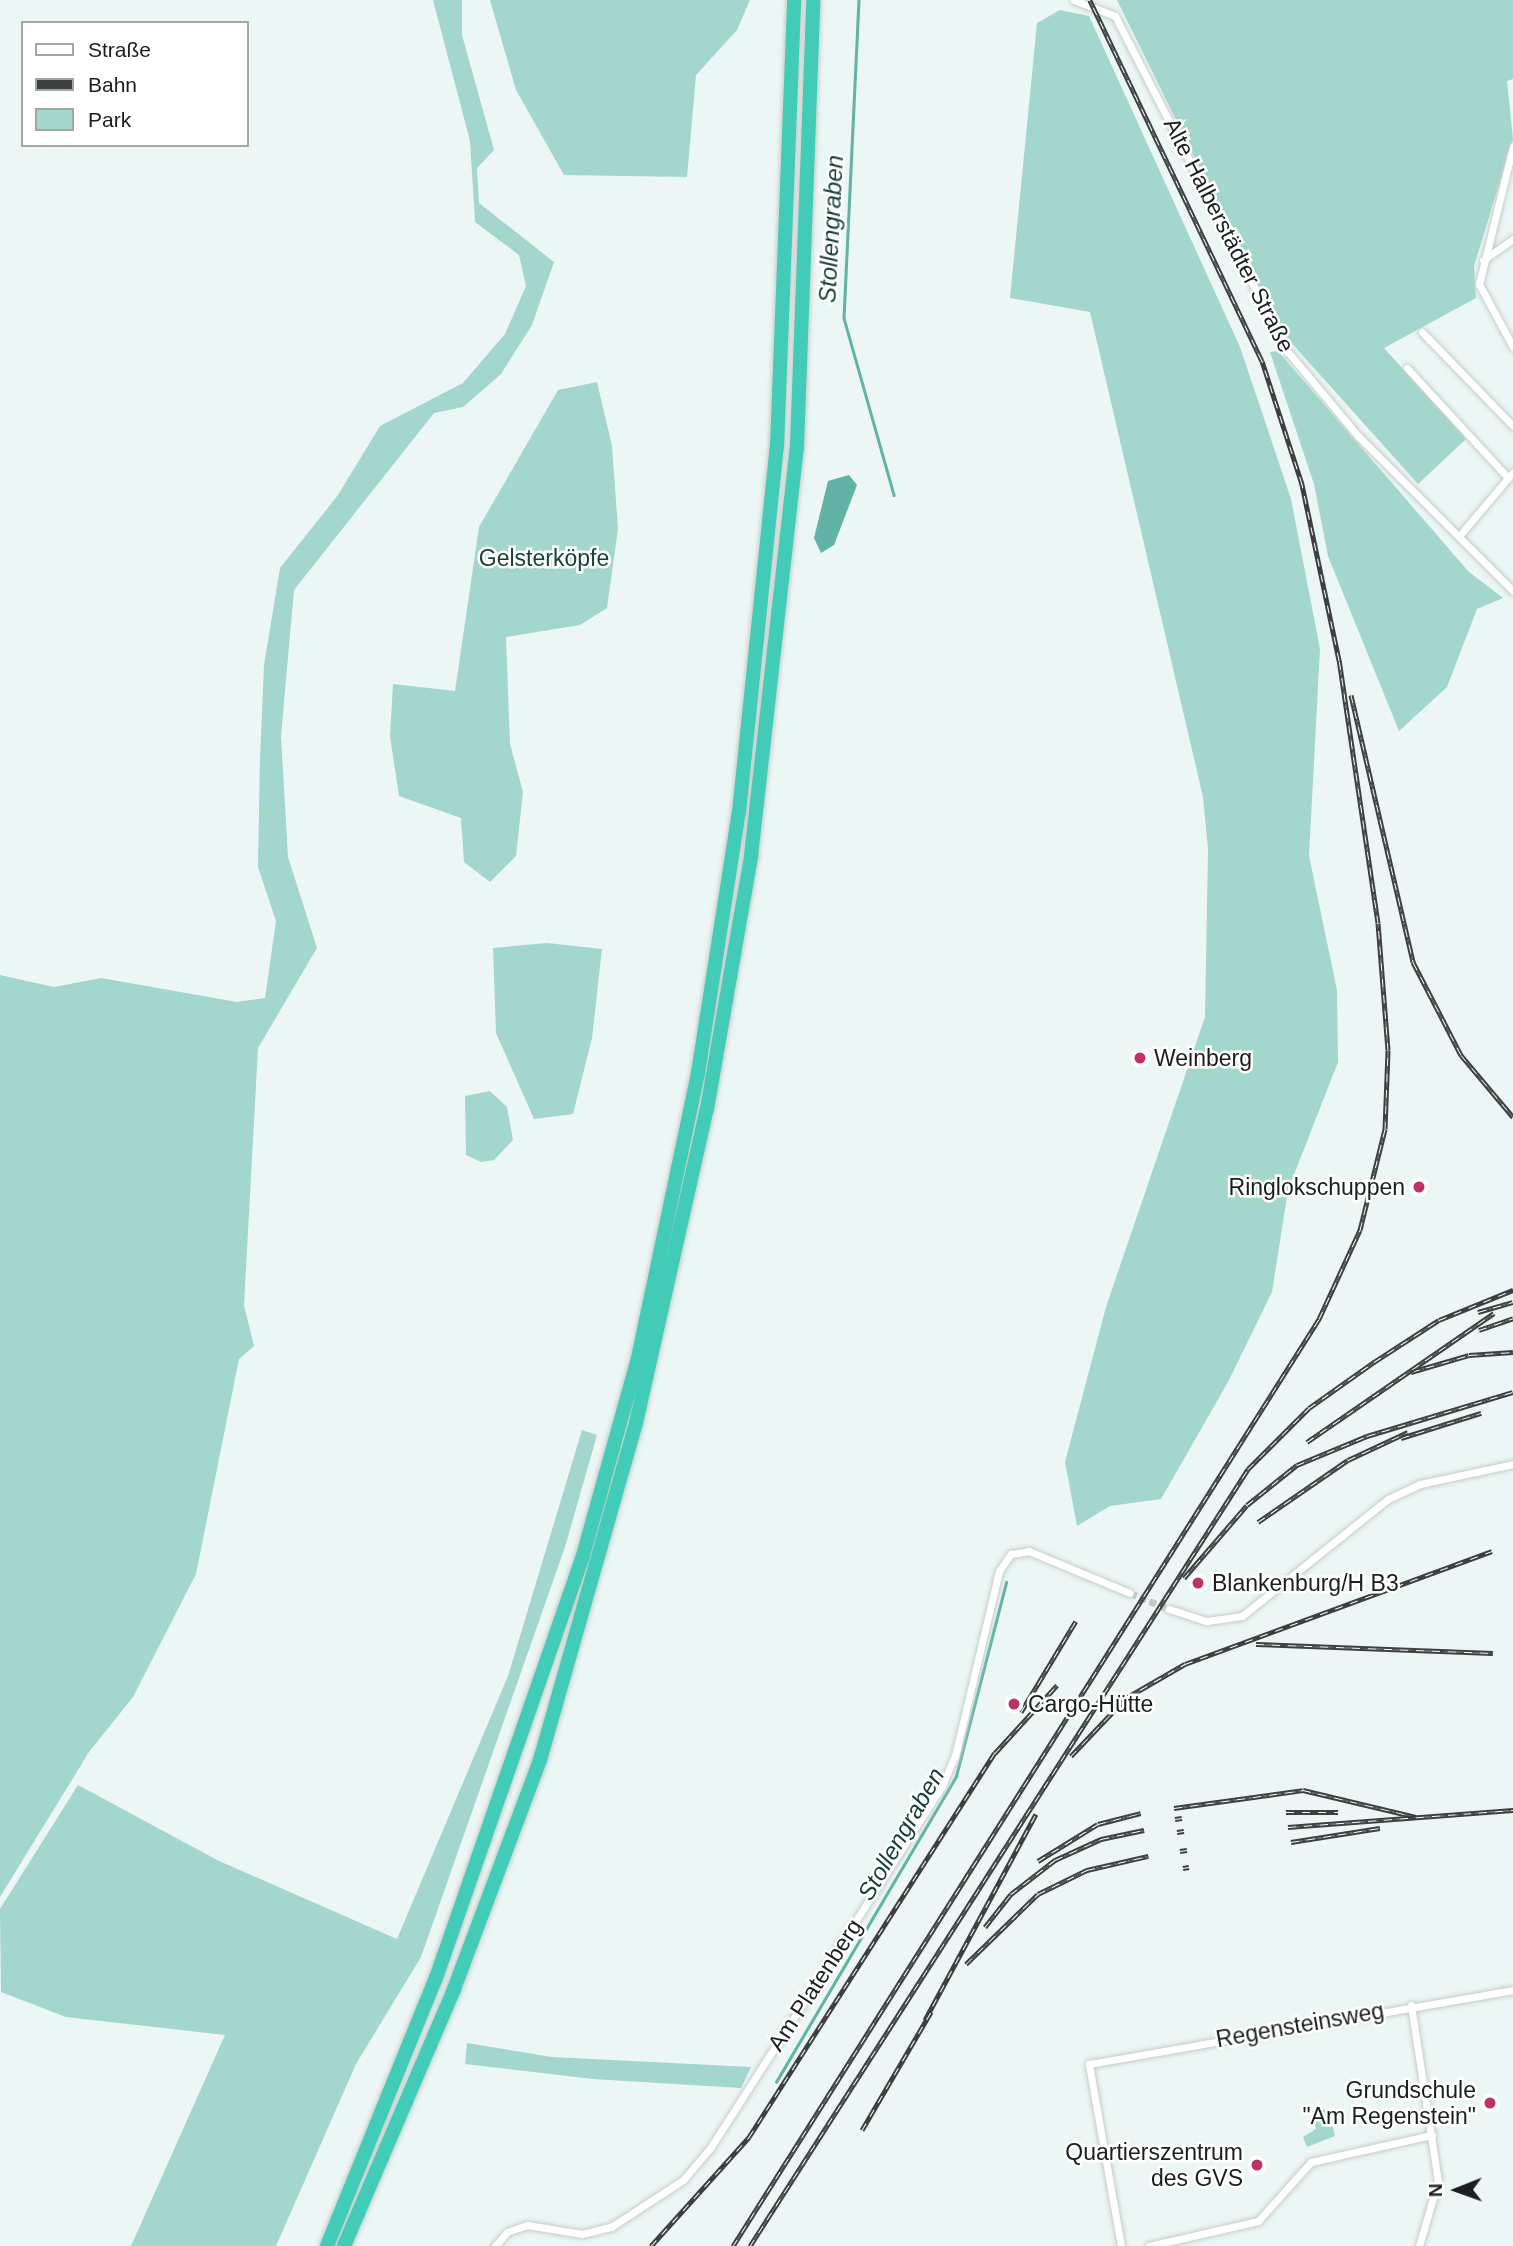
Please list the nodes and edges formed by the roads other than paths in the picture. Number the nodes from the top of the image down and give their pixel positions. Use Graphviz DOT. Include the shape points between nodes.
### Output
graph roads {
  1 [pos="794,0"];
  2 [pos="813,0"];
  3 [pos="1074,0"];
  4 [pos="1513,146"];
  5 [pos="1513,239"];
  6 [pos="1483,260"];
  7 [pos="1422,332"];
  8 [pos="1513,347"];
  9 [pos="1407,368"];
  10 [pos="1513,426"];
  11 [pos="1511,475"];
  12 [pos="1460,535"];
  13 [pos="1513,591"];
  14 [pos="1513,1464"];
  15 [pos="1130,1592"];
  16 [pos="1169,1609"];
  17 [pos="1513,1990"];
  18 [pos="1411,2005"];
  19 [pos="1432,2135"];
  20 [pos="327,2246"];
  21 [pos="344,2246"];
  22 [pos="495,2246"];
  23 [pos="1121,2246"];
  24 [pos="1149,2246"];
  25 [pos="1419,2246"];
  1 -- 20 [label="highway" via="777,447 739,812 698,1073 638,1358 582,1559 440,1966"];
  2 -- 21 [label="highway" via="797,446 751,856 707,1109 640,1410 540,1760 454,1989"];
  3 -- 12 [label="street, Alte Halberstädter Straße" via="1115,16 1287,352 1358,436"];
  4 -- 6 [label="street"];
  5 -- 6 [label="street"];
  6 -- 8 [label="street" via="1481,295"];
  7 -- 10 [label="street"];
  9 -- 11 [label="street"];
  11 -- 12 [label="street"];
  12 -- 13 [label="street, Alte Halberstädter Straße"];
  14 -- 16 [label="street" via="1420,1484 1388,1499 1242,1616 1207,1620"];
  15 -- 22 [label="street, Am Platenberg" via="1020,1551 999,1571 955,1756 942,1786 711,2147 683,2180 611,2227 582,2234 527,2225 507,2232"];
  17 -- 18 [label="street, Regensteinsweg"];
  18 -- 19 [label="street"];
  18 -- 23 [label="street, Regensteinsweg" via="1088,2064"];
  19 -- 24 [label="street" via="1311,2162 1258,2221"];
  19 -- 25 [label="street" via="1438,2189"];
}
